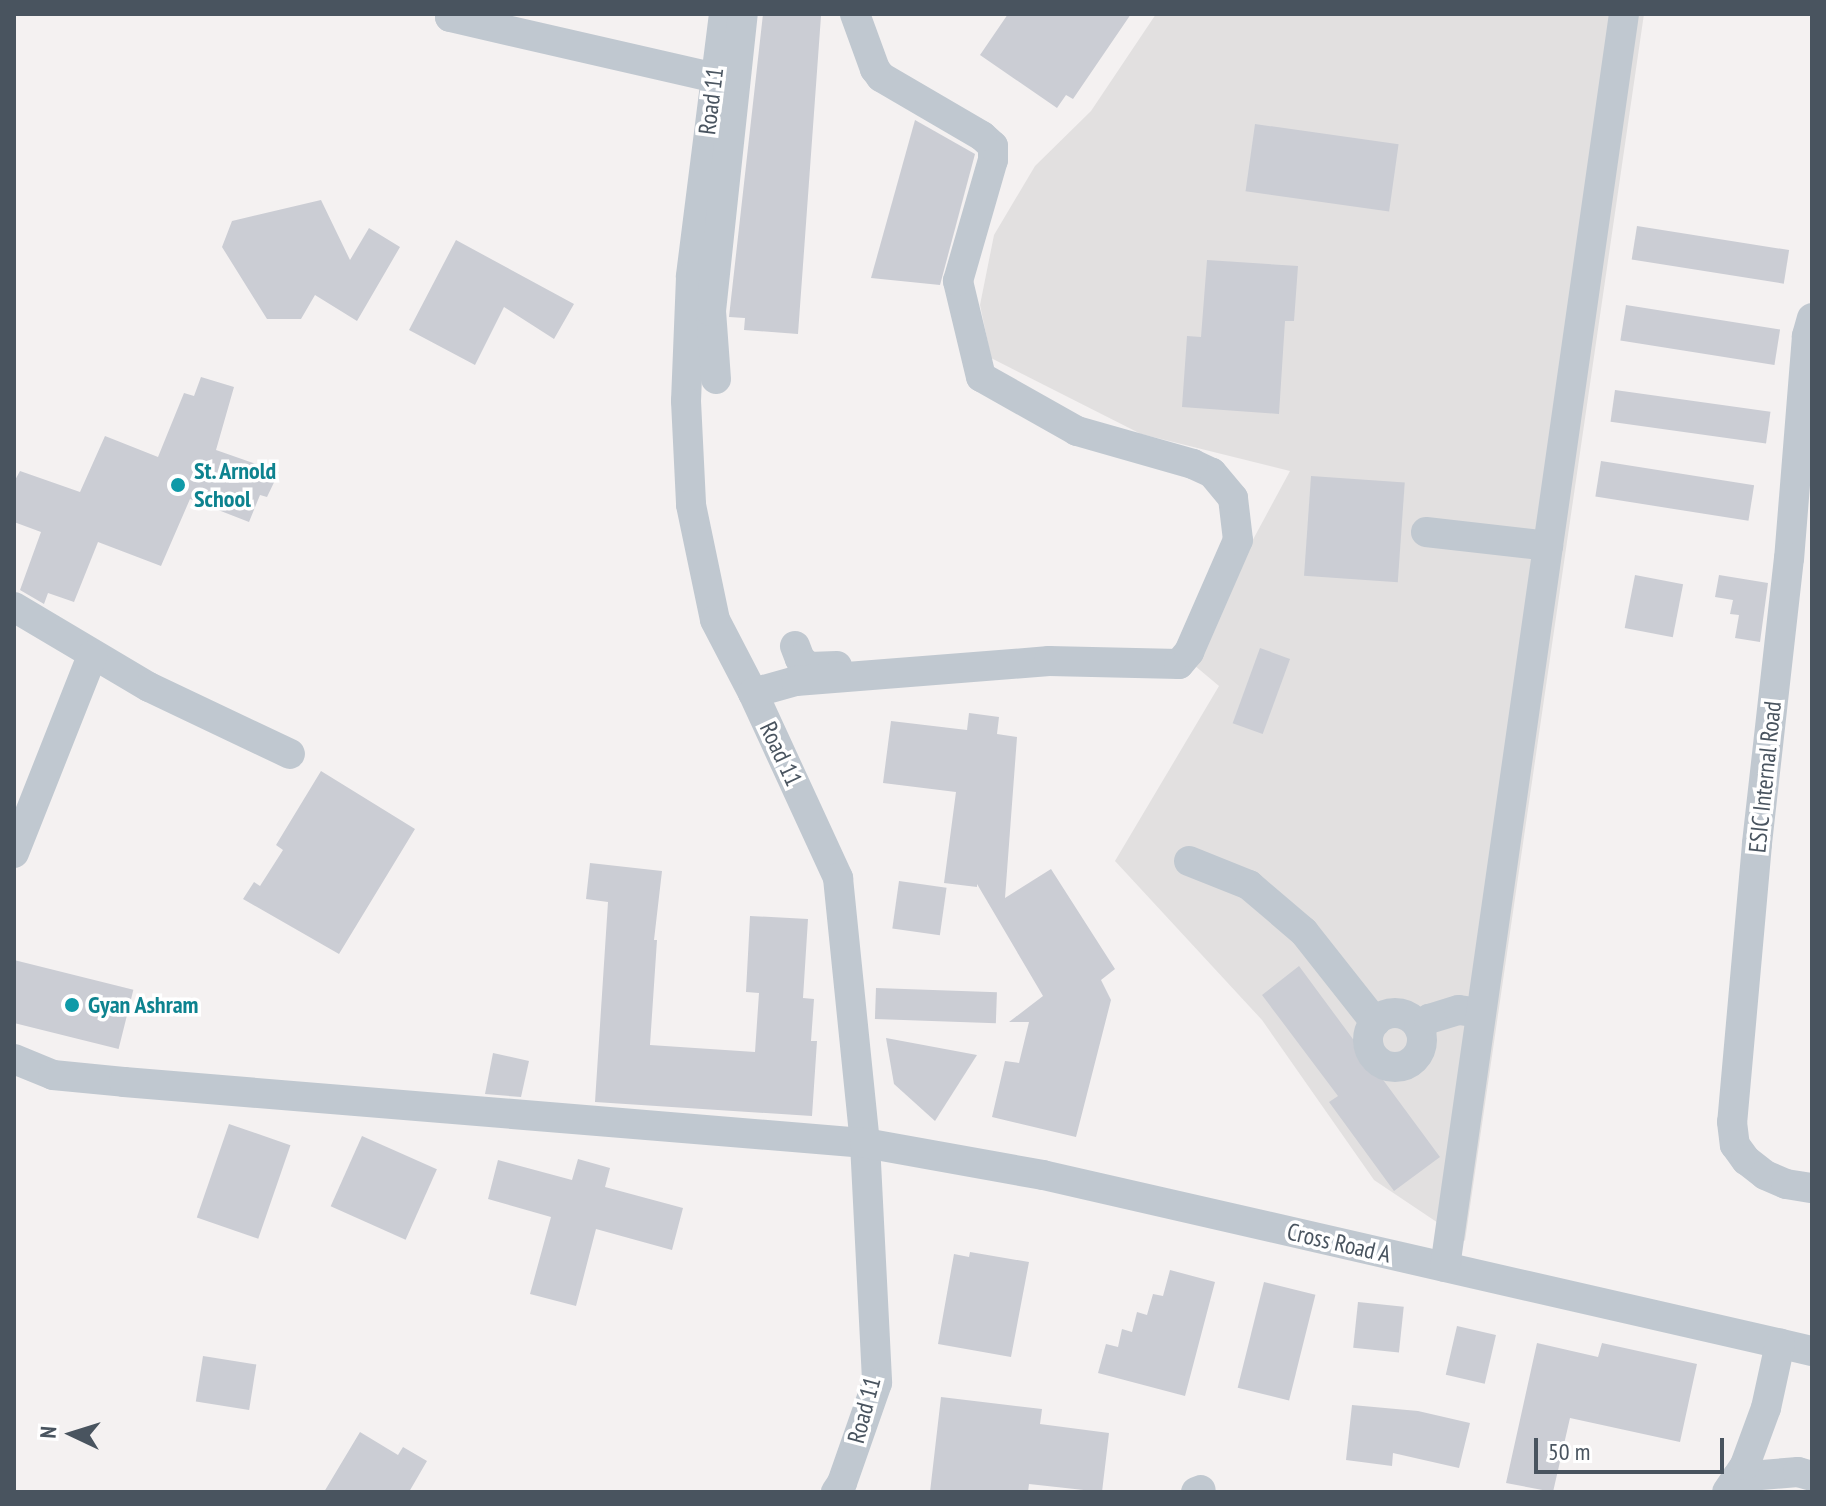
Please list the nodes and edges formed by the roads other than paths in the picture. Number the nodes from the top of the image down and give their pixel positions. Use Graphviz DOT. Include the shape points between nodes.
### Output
graph roads {
  1 [pos="450,14"];
  2 [pos="724,14"];
  3 [pos="743,14"];
  4 [pos="855,14"];
  5 [pos="1624,14"];
  6 [pos="713,77"];
  7 [pos="1812,318"];
  8 [pos="716,379"];
  9 [pos="1426,532"];
  10 [pos="1548,546"];
  11 [pos="1798,603"];
  12 [pos="14,607"];
  13 [pos="795,646"];
  14 [pos="92,656"];
  15 [pos="1052,661"];
  16 [pos="753,693"];
  17 [pos="290,754"];
  18 [pos="14,853"];
  19 [pos="1189,861"];
  20 [pos="1481,1013"];
  21 [pos="1375,1022"];
  22 [pos="1419,1027"];
  23 [pos="14,1059"];
  24 [pos="865,1143"];
  25 [pos="1812,1188"];
  26 [pos="1445,1267"];
  27 [pos="1780,1344"];
  28 [pos="1812,1351"];
  29 [pos="1812,1476"];
  30 [pos="1732,1484"];
  31 [pos="836,1492"];
  1 -- 6 [label="street"];
  2 -- 6 [label="street, Road 11"];
  3 -- 8 [label="street" via="711,311"];
  4 -- 15 [label="street" via="881,77 993,146 958,281 981,377 1077,431 1212,473 1233,498 1238,540 1184,661"];
  5 -- 10 [label="street"];
  6 -- 16 [label="street, Road 11" via="691,277 686,401 691,505 715,620"];
  7 -- 11 [label="street, ESIC Internal Road" via="1807,336"];
  9 -- 10 [label="street"];
  10 -- 20 [label="street"];
  11 -- 25 [label="street, ESIC Internal Road" via="1757,844 1732,1122 1735,1145 1746,1160 1786,1184"];
  12 -- 14 [label="street"];
  13 -- 15 [label="street" via="805,664 816,668 1038,649 1050,651"];
  14 -- 17 [label="street"];
  14 -- 18 [label="street"];
  15 -- 16 [label="street" via="796,681"];
  16 -- 24 [label="street, Road 11" via="838,878"];
  19 -- 21 [label="street" via="1249,885 1304,932"];
  20 -- 22 [label="street" via="1450,1012"];
  20 -- 26 [label="street"];
  21 -- 22 [label="street" via="1398,1013"];
  21 -- 22 [label="street" via="1370,1048 1390,1066 1414,1059 1422,1044"];
  23 -- 24 [label="street, Cross Road A" via="53,1075"];
  24 -- 26 [label="street, Cross Road A" via="1043,1175"];
  24 -- 31 [label="street, Road 11" via="877,1383"];
  26 -- 27 [label="street, Cross Road A"];
  27 -- 28 [label="street, Cross Road A"];
  27 -- 30 [label="street" via="1766,1408"];
  29 -- 30 [label="street" via="1798,1472"];
}
